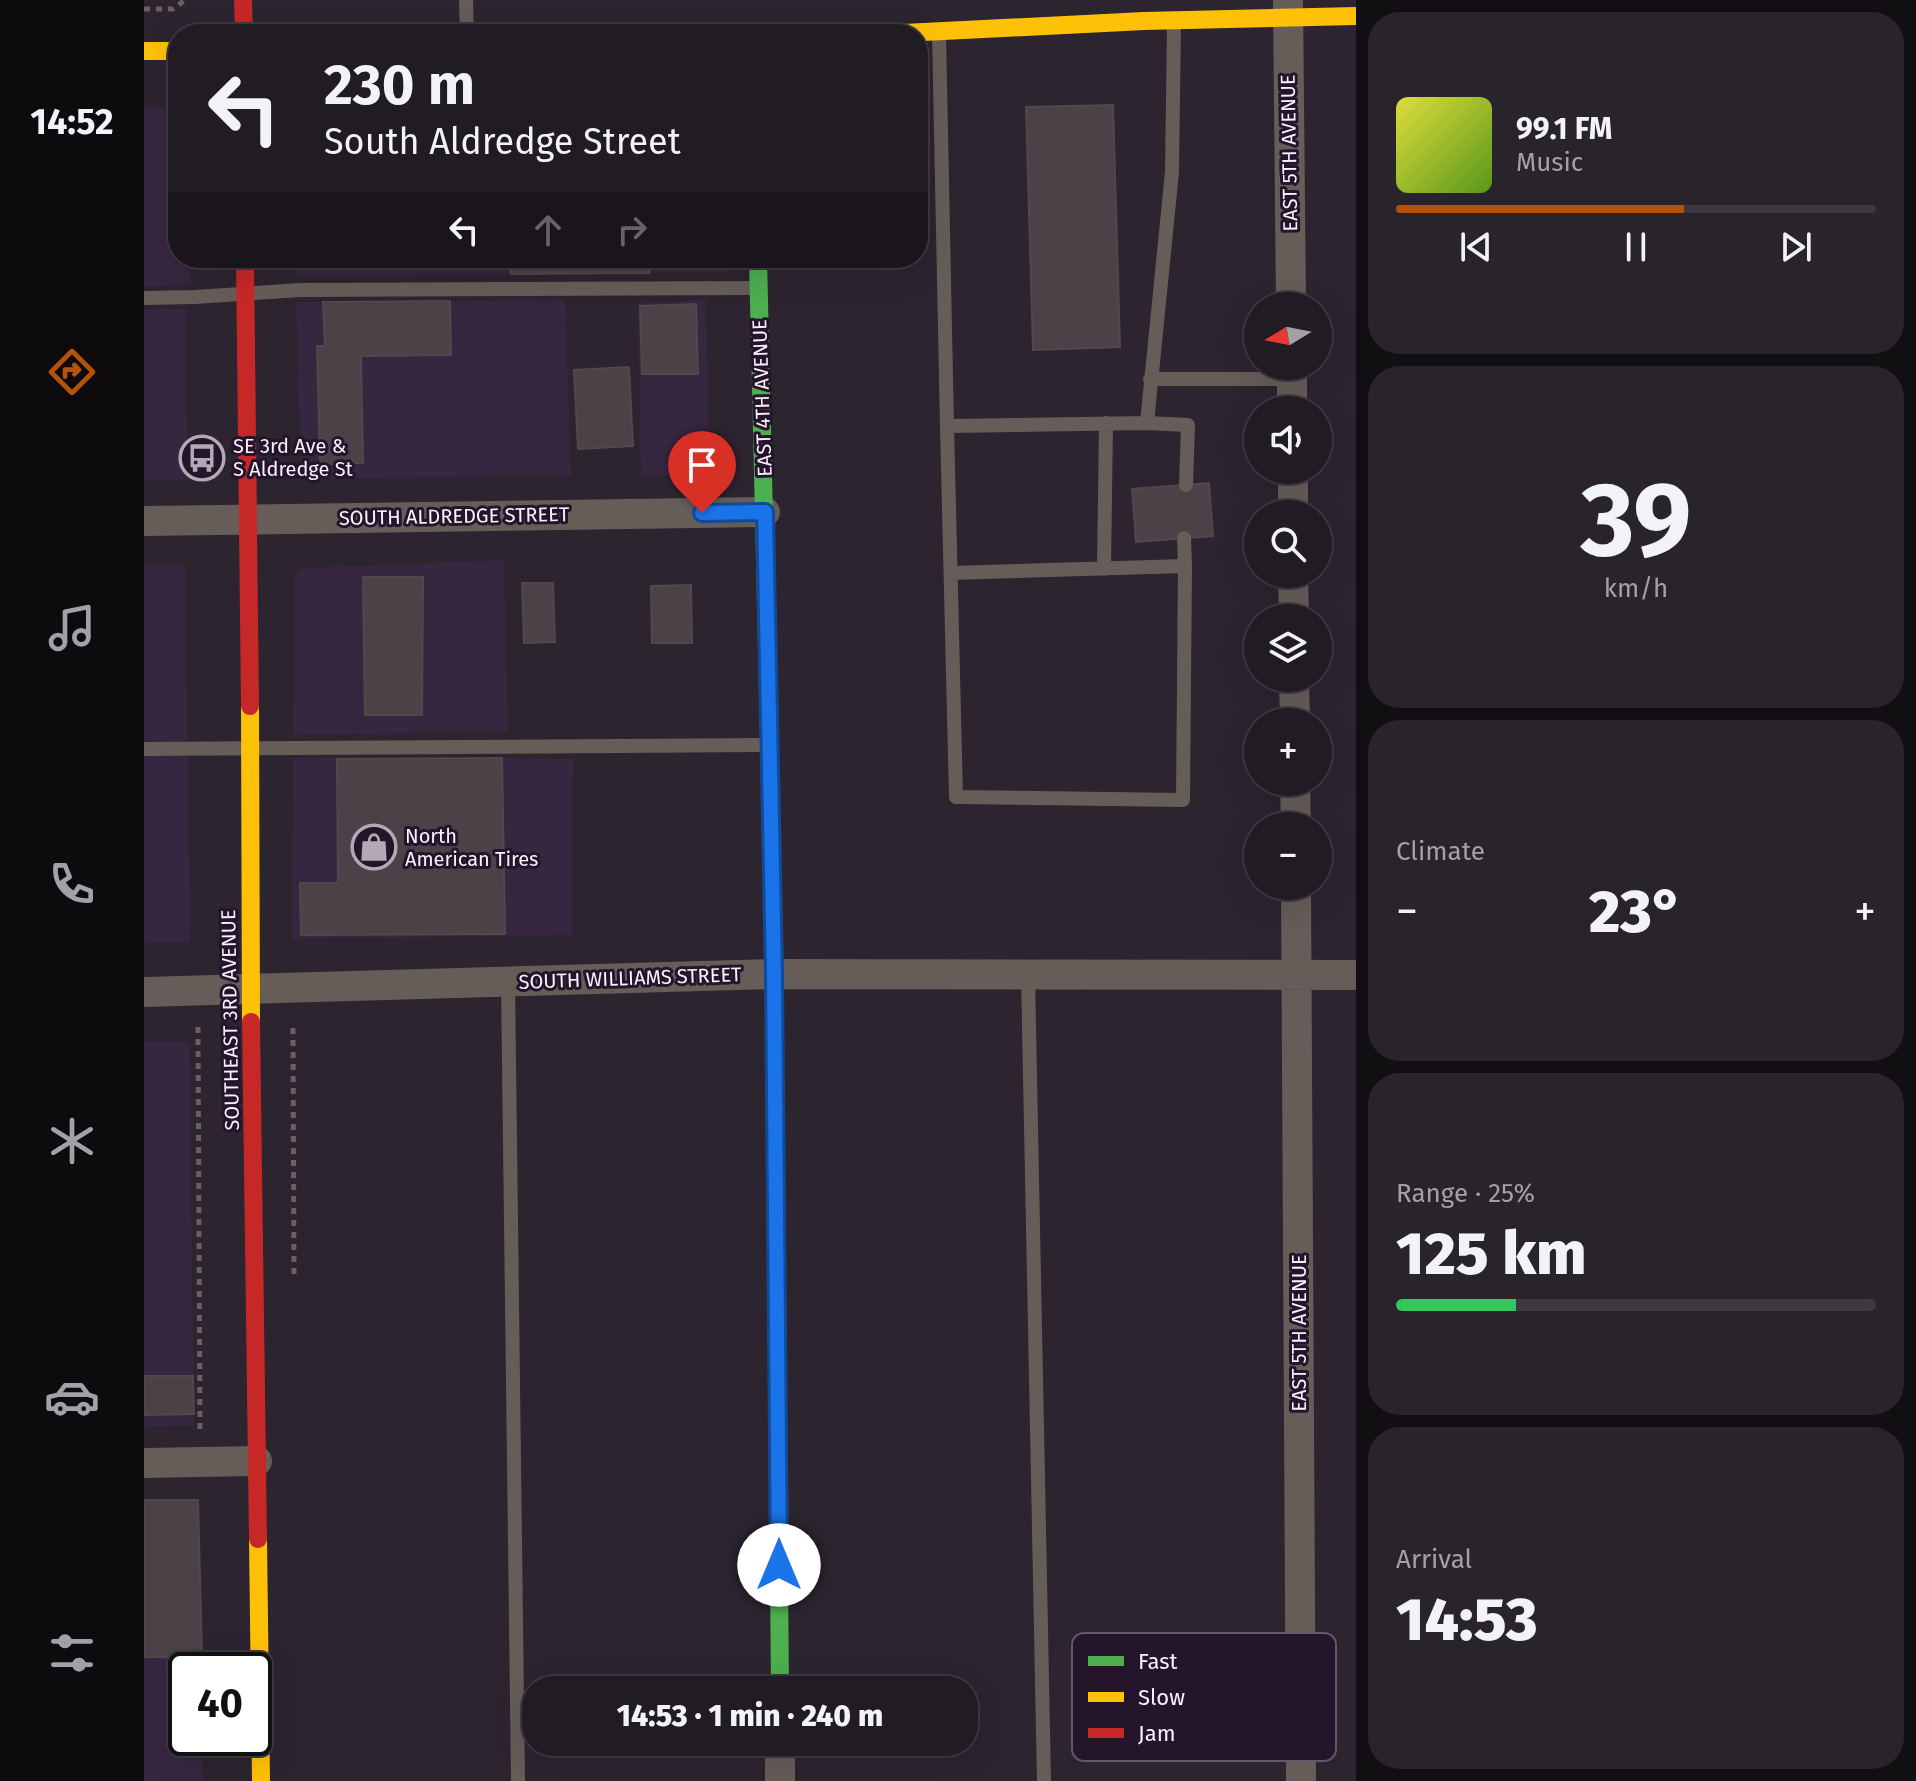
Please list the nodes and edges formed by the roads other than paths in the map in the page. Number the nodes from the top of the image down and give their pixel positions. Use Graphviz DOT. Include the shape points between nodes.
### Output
graph roads {
  1 [pos="243,0"];
  2 [pos="466,0"];
  3 [pos="1288,9"];
  4 [pos="1356,16"];
  5 [pos="1174,20"];
  6 [pos="244,24"];
  7 [pos="467,24"];
  8 [pos="939,31"];
  9 [pos="928,32"];
  10 [pos="144,51"];
  11 [pos="168,51"];
  12 [pos="245,268"];
  13 [pos="758,268"];
  14 [pos="759,288"];
  15 [pos="1291,292"];
  16 [pos="245,294"];
  17 [pos="144,298"];
  18 [pos="1244,375"];
  19 [pos="1150,379"];
  20 [pos="1106,423"];
  21 [pos="1147,423"];
  22 [pos="947,426"];
  23 [pos="1186,485"];
  24 [pos="765,512"];
  25 [pos="249,519"];
  26 [pos="144,521"];
  27 [pos="1184,538"];
  28 [pos="1185,566"];
  29 [pos="1104,569"];
  30 [pos="951,573"];
  31 [pos="770,745"];
  32 [pos="144,749"];
  33 [pos="250,749"];
  34 [pos="1296,900"];
  35 [pos="774,974"];
  36 [pos="1028,975"];
  37 [pos="1356,975"];
  38 [pos="1297,976"];
  39 [pos="508,982"];
  40 [pos="251,990"];
  41 [pos="144,992"];
  42 [pos="257,1461"];
  43 [pos="144,1463"];
  44 [pos="1300,1633"];
  45 [pos="780,1676"];
  46 [pos="780,1756"];
  47 [pos="1301,1761"];
  48 [pos="261,1781"];
  49 [pos="518,1781"];
  50 [pos="780,1781"];
  51 [pos="1044,1781"];
  52 [pos="1301,1781"];
  1 -- 6 [label="main road"];
  2 -- 7 [label="lane"];
  3 -- 4 [label="main road"];
  3 -- 5 [label="main road"];
  3 -- 15 [label="street, EAST 5TH AVENUE"];
  5 -- 8 [label="main road"];
  5 -- 19 [label="lane" via="1172,172"];
  8 -- 9 [label="main road"];
  8 -- 22 [label="lane"];
  10 -- 11 [label="main road"];
  12 -- 16 [label="main road, SOUTHEAST 3RD AVENUE"];
  13 -- 14 [label="main road, EAST 4TH AVENUE"];
  14 -- 16 [label="lane"];
  14 -- 24 [label="main road, EAST 4TH AVENUE"];
  16 -- 17 [label="lane"];
  16 -- 25 [label="main road, SOUTHEAST 3RD AVENUE"];
  18 -- 19 [label="lane"];
  19 -- 21 [label="lane"];
  20 -- 21 [label="lane"];
  20 -- 22 [label="lane"];
  20 -- 29 [label="lane"];
  21 -- 23 [label="lane" via="1188,425"];
  22 -- 30 [label="lane"];
  24 -- 25 [label="street, SOUTH ALDREDGE STREET"];
  24 -- 31 [label="main road, EAST 4TH AVENUE"];
  25 -- 26 [label="street, SOUTH ALDREDGE STREET"];
  25 -- 33 [label="main road, SOUTHEAST 3RD AVENUE"];
  27 -- 28 [label="lane"];
  28 -- 29 [label="lane"];
  28 -- 30 [label="lane" via="1183,800 956,797"];
  29 -- 30 [label="lane"];
  31 -- 33 [label="lane"];
  31 -- 35 [label="main road, EAST 4TH AVENUE"];
  32 -- 33 [label="lane"];
  33 -- 40 [label="main road, SOUTHEAST 3RD AVENUE"];
  34 -- 38 [label="street, EAST 5TH AVENUE"];
  35 -- 36 [label="street, SOUTH WILLIAMS STREET"];
  35 -- 39 [label="street, SOUTH WILLIAMS STREET"];
  35 -- 45 [label="main road, EAST 4TH AVENUE"];
  36 -- 38 [label="street, SOUTH WILLIAMS STREET"];
  36 -- 51 [label="lane"];
  37 -- 38 [label="street, SOUTH WILLIAMS STREET"];
  38 -- 44 [label="street, EAST 5TH AVENUE"];
  39 -- 40 [label="street, SOUTH WILLIAMS STREET"];
  39 -- 49 [label="lane"];
  40 -- 41 [label="street, SOUTH WILLIAMS STREET"];
  40 -- 42 [label="main road, SOUTHEAST 3RD AVENUE"];
  42 -- 43 [label="street"];
  42 -- 48 [label="main road, SOUTHEAST 3RD AVENUE"];
  46 -- 50 [label="street"];
  47 -- 52 [label="street, EAST 5TH AVENUE"];
}
